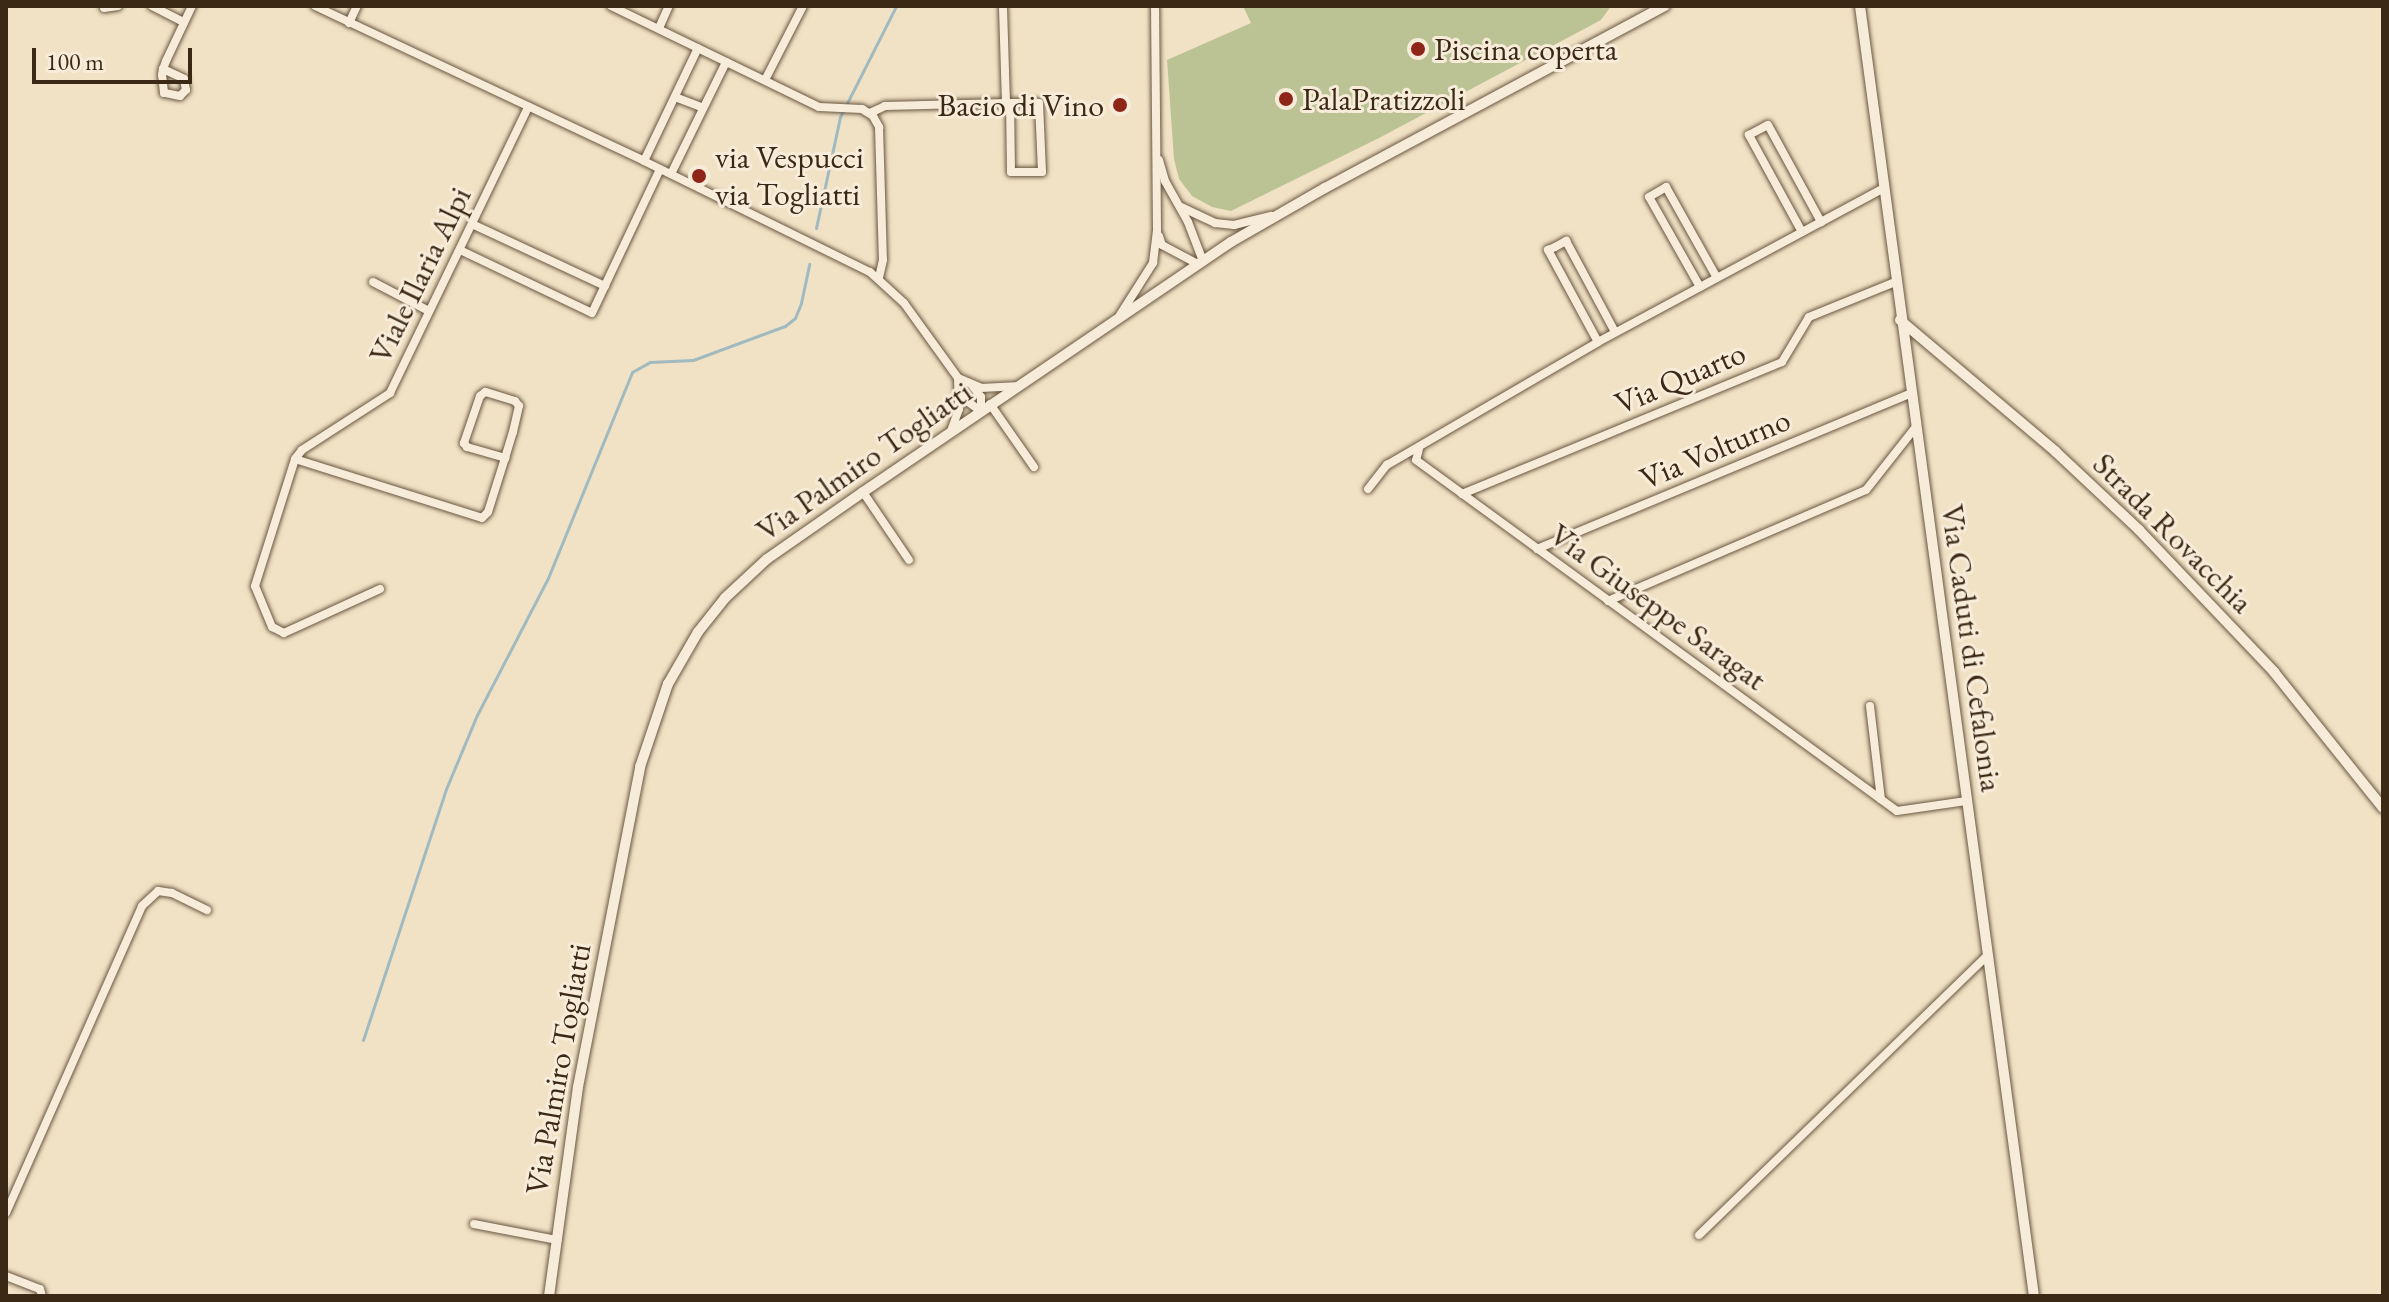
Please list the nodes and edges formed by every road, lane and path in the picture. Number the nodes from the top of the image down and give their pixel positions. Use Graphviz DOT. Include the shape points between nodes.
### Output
graph roads {
  1 [pos="118,6"];
  2 [pos="152,6"];
  3 [pos="192,6"];
  4 [pos="315,6"];
  5 [pos="357,6"];
  6 [pos="611,6"];
  7 [pos="669,6"];
  8 [pos="803,6"];
  9 [pos="1003,6"];
  10 [pos="1155,6"];
  11 [pos="1665,6"];
  12 [pos="1860,6"];
  13 [pos="104,8"];
  14 [pos="184,22"];
  15 [pos="349,23"];
  16 [pos="659,28"];
  17 [pos="698,48"];
  18 [pos="726,62"];
  19 [pos="163,69"];
  20 [pos="765,80"];
  21 [pos="675,97"];
  22 [pos="1008,103"];
  23 [pos="528,107"];
  24 [pos="703,108"];
  25 [pos="870,113"];
  26 [pos="1156,148"];
  27 [pos="644,161"];
  28 [pos="660,169"];
  29 [pos="671,174"];
  30 [pos="1882,189"];
  31 [pos="1177,204"];
  32 [pos="1283,213"];
  33 [pos="1821,222"];
  34 [pos="472,224"];
  35 [pos="1157,231"];
  36 [pos="1802,232"];
  37 [pos="460,250"];
  38 [pos="1200,263"];
  39 [pos="879,278"];
  40 [pos="1717,278"];
  41 [pos="373,282"];
  42 [pos="1895,282"];
  43 [pos="605,286"];
  44 [pos="1700,287"];
  45 [pos="429,311"];
  46 [pos="1900,320"];
  47 [pos="1112,324"];
  48 [pos="1615,332"];
  49 [pos="1598,342"];
  50 [pos="958,378"];
  51 [pos="971,384"];
  52 [pos="1017,386"];
  53 [pos="1910,394"];
  54 [pos="960,396"];
  55 [pos="986,407"];
  56 [pos="1915,428"];
  57 [pos="951,431"];
  58 [pos="1419,449"];
  59 [pos="505,458"];
  60 [pos="295,459"];
  61 [pos="1034,467"];
  62 [pos="1368,489"];
  63 [pos="863,492"];
  64 [pos="1462,494"];
  65 [pos="1537,549"];
  66 [pos="909,560"];
  67 [pos="380,589"];
  68 [pos="1608,601"];
  69 [pos="1870,706"];
  70 [pos="1881,799"];
  71 [pos="1966,801"];
  72 [pos="2383,808"];
  73 [pos="207,910"];
  74 [pos="1988,955"];
  75 [pos="6,1213"];
  76 [pos="474,1224"];
  77 [pos="1699,1235"];
  78 [pos="557,1240"];
  79 [pos="6,1276"];
  80 [pos="550,1295"];
  81 [pos="42,1296"];
  82 [pos="2034,1296"];
  1 -- 13 [label="street"];
  2 -- 14 [label="street"];
  3 -- 14 [label="street"];
  4 -- 15 [label="street"];
  5 -- 15 [label="street"];
  6 -- 16 [label="street"];
  7 -- 16 [label="street"];
  8 -- 20 [label="street"];
  9 -- 22 [label="street"];
  10 -- 26 [label="street"];
  11 -- 32 [label="street, Via Palmiro Togliatti"];
  12 -- 30 [label="street, Via Caduti di Cefalonia"];
  14 -- 19 [label="street"];
  15 -- 23 [label="street"];
  16 -- 17 [label="street"];
  17 -- 18 [label="street"];
  17 -- 21 [label="street"];
  18 -- 20 [label="street"];
  18 -- 24 [label="street"];
  20 -- 25 [label="street" via="819,107"];
  21 -- 24 [label="street"];
  21 -- 27 [label="street"];
  22 -- 22 [label="street" via="1039,103 1042,172 1011,172"];
  22 -- 25 [label="street" via="885,106"];
  23 -- 27 [label="street"];
  23 -- 34 [label="street, Viale Ilaria Alpi"];
  24 -- 29 [label="street"];
  25 -- 39 [label="street" via="879,127"];
  26 -- 31 [label="street"];
  26 -- 35 [label="street"];
  27 -- 28 [label="street"];
  28 -- 29 [label="street"];
  28 -- 43 [label="street"];
  29 -- 39 [label="street"];
  30 -- 33 [label="street"];
  30 -- 42 [label="street, Via Caduti di Cefalonia"];
  31 -- 32 [label="street" via="1196,217 1231,224"];
  31 -- 38 [label="street"];
  32 -- 38 [label="street, Via Palmiro Togliatti"];
  33 -- 36 [label="street"];
  33 -- 36 [label="street" via="1768,125 1758,130 1749,135"];
  34 -- 37 [label="street, Viale Ilaria Alpi"];
  34 -- 43 [label="street"];
  35 -- 38 [label="street" via="1162,245"];
  35 -- 47 [label="street" via="1153,263"];
  36 -- 40 [label="street"];
  37 -- 43 [label="street" via="592,313"];
  37 -- 45 [label="street, Viale Ilaria Alpi"];
  38 -- 47 [label="street, Via Palmiro Togliatti"];
  39 -- 50 [label="street" via="904,303"];
  40 -- 44 [label="street"];
  40 -- 44 [label="street" via="1666,187 1649,197"];
  41 -- 45 [label="street"];
  42 -- 46 [label="street, Via Caduti di Cefalonia"];
  42 -- 64 [label="street, Via Quarto" via="1809,317 1782,362"];
  44 -- 48 [label="street"];
  45 -- 60 [label="street, Viale Ilaria Alpi" via="390,393"];
  46 -- 53 [label="street, Via Caduti di Cefalonia"];
  46 -- 72 [label="street, Strada Rovacchia" via="2139,530 2274,672"];
  47 -- 52 [label="street, Via Palmiro Togliatti"];
  48 -- 49 [label="street"];
  48 -- 49 [label="street" via="1566,241 1548,250"];
  49 -- 58 [label="street"];
  50 -- 51 [label="street"];
  50 -- 54 [label="street"];
  51 -- 52 [label="street" via="990,390"];
  51 -- 55 [label="street"];
  52 -- 55 [label="street, Via Palmiro Togliatti"];
  53 -- 56 [label="street, Via Caduti di Cefalonia"];
  53 -- 65 [label="street, Via Volturno"];
  54 -- 55 [label="street"];
  54 -- 57 [label="street"];
  55 -- 57 [label="street, Via Palmiro Togliatti"];
  55 -- 61 [label="street"];
  56 -- 68 [label="street" via="1866,490"];
  56 -- 71 [label="street, Via Caduti di Cefalonia"];
  57 -- 63 [label="street, Via Palmiro Togliatti"];
  58 -- 62 [label="street" via="1387,465"];
  58 -- 64 [label="street, Via Giuseppe Saragat" via="1416,460"];
  59 -- 59 [label="street" via="519,406 485,392 464,443"];
  59 -- 60 [label="street" via="488,512 478,518"];
  60 -- 67 [label="street" via="255,586 272,627 291,632"];
  63 -- 66 [label="street"];
  63 -- 78 [label="street, Via Palmiro Togliatti" via="741,582 698,632 668,684 637,782 578,1087"];
  64 -- 65 [label="street, Via Giuseppe Saragat"];
  65 -- 68 [label="street, Via Giuseppe Saragat"];
  68 -- 70 [label="street, Via Giuseppe Saragat"];
  69 -- 70 [label="street"];
  70 -- 71 [label="street, Via Giuseppe Saragat" via="1897,811"];
  71 -- 74 [label="street, Via Caduti di Cefalonia"];
  73 -- 75 [label="street" via="158,891 142,906"];
  74 -- 77 [label="street"];
  74 -- 82 [label="street, Via Caduti di Cefalonia"];
  76 -- 78 [label="street"];
  78 -- 80 [label="street, Via Palmiro Togliatti"];
  79 -- 81 [label="street" via="40,1289"];
}
